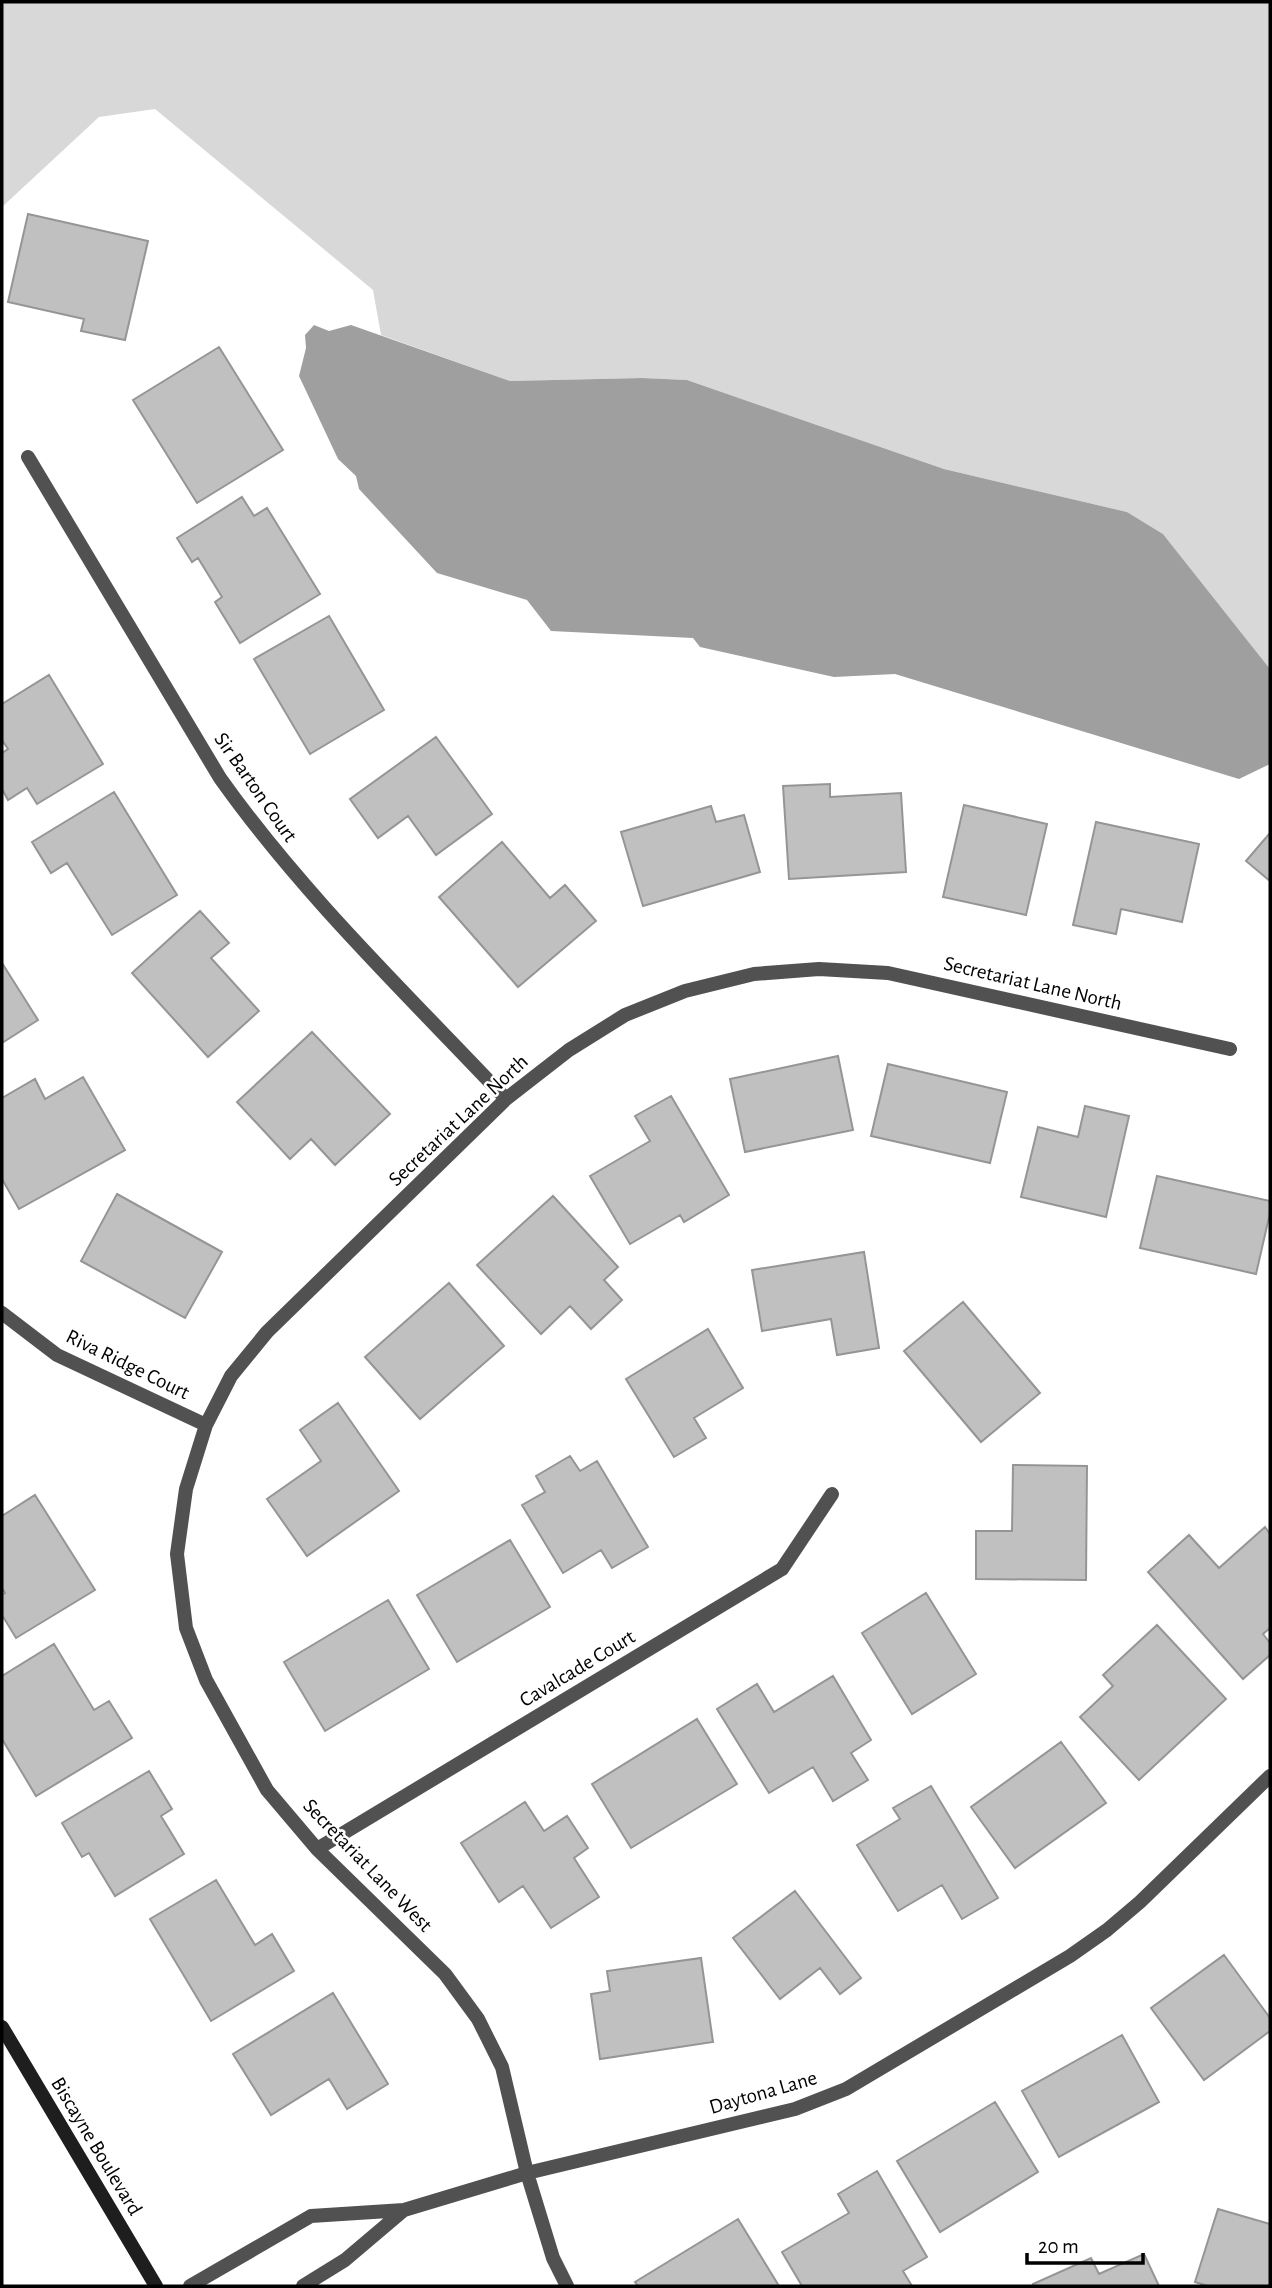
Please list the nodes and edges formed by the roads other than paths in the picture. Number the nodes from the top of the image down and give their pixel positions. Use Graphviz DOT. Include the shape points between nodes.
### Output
graph roads {
  1 [pos="28,457"];
  2 [pos="1230,1049"];
  3 [pos="506,1098"];
  4 [pos="2,1312"];
  5 [pos="206,1425"];
  6 [pos="832,1494"];
  7 [pos="1270,1776"];
  8 [pos="317,1849"];
  9 [pos="2,2027"];
  10 [pos="527,2173"];
  11 [pos="404,2210"];
  12 [pos="156,2286"];
  13 [pos="190,2286"];
  14 [pos="303,2286"];
  15 [pos="567,2286"];
  1 -- 3 [label="street, Sir Barton Court" via="220,778 252,822 286,865"];
  2 -- 3 [label="street, Secretariat Lane North" via="888,973 819,969 754,974 685,991 625,1015"];
  3 -- 5 [label="street, Secretariat Lane North" via="267,1332 231,1376"];
  4 -- 5 [label="street, Riva Ridge Court" via="57,1355"];
  5 -- 8 [label="street, Secretariat Lane West" via="186,1489 177,1554 186,1628 206,1680 267,1790"];
  6 -- 8 [label="street, Cavalcade Court" via="782,1569"];
  7 -- 10 [label="street, Daytona Lane" via="1107,1930 846,2089 795,2109"];
  8 -- 10 [label="street, Secretariat Lane West" via="445,1974 478,2019 502,2067"];
  9 -- 12 [label="street, Biscayne Boulevard"];
  10 -- 11 [label="street, Daytona Lane"];
  10 -- 15 [label="street, Secretariat Lane West" via="553,2258"];
  11 -- 13 [label="street, Daytona Lane" via="311,2216"];
  11 -- 14 [label="street" via="345,2260"];
}
